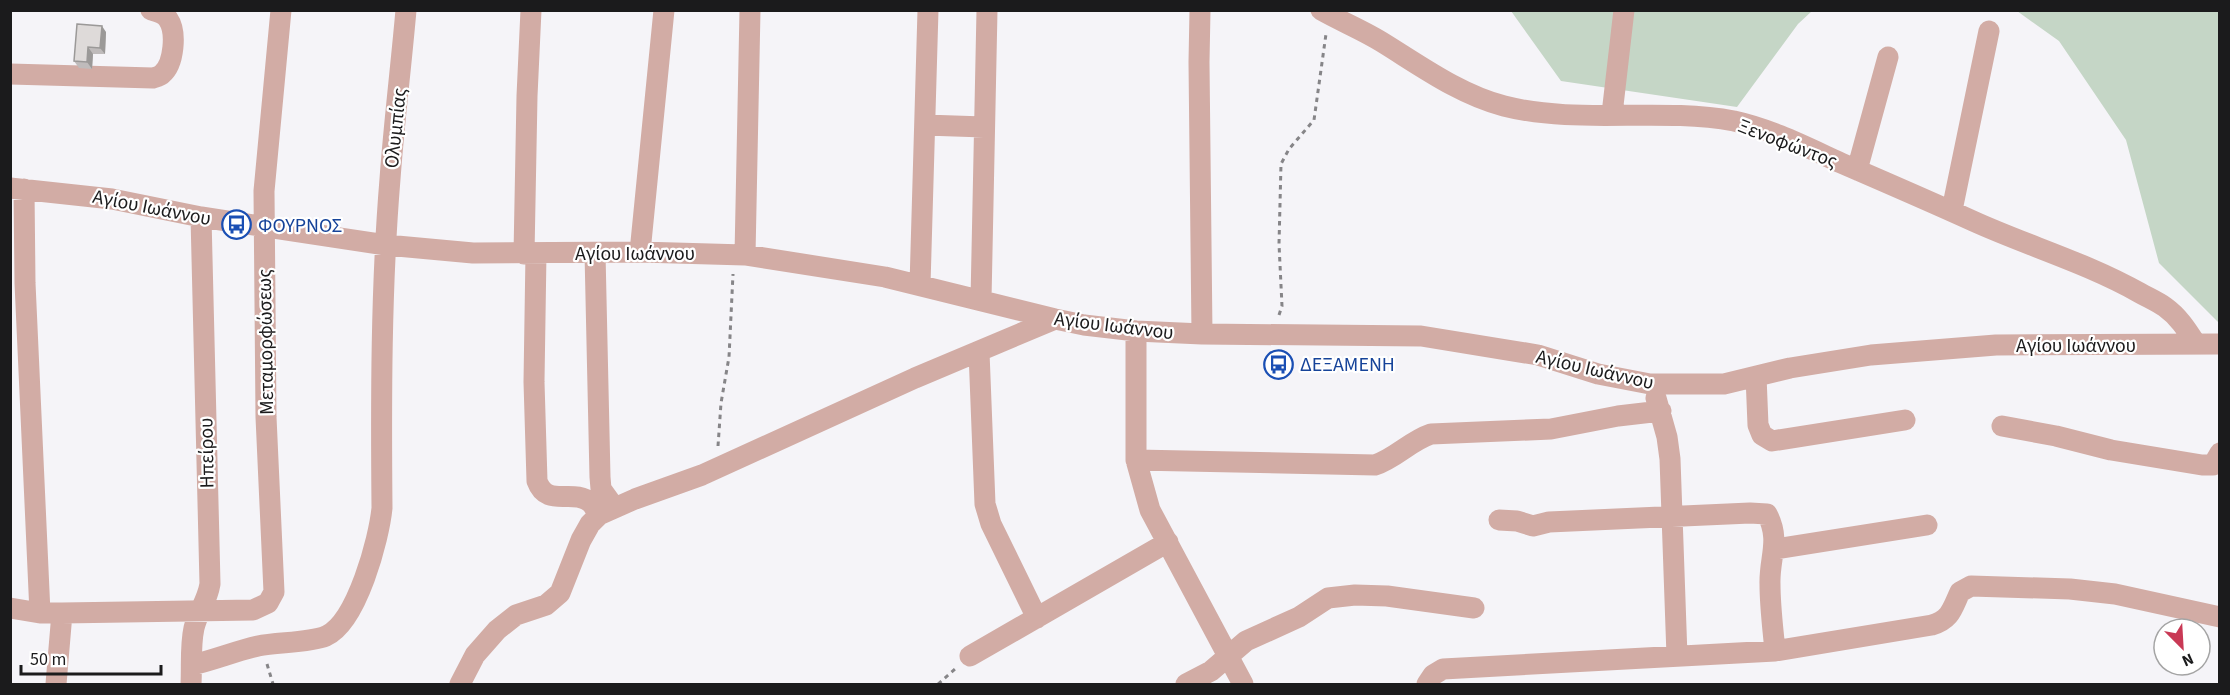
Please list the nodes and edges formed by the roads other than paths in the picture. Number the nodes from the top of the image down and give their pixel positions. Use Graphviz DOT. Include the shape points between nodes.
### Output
graph roads {
  1 [pos="152,10"];
  2 [pos="281,10"];
  3 [pos="406,10"];
  4 [pos="531,10"];
  5 [pos="664,10"];
  6 [pos="750,10"];
  7 [pos="928,10"];
  8 [pos="987,10"];
  9 [pos="1200,10"];
  10 [pos="1624,10"];
  11 [pos="1325,12"];
  12 [pos="1989,31"];
  13 [pos="1888,57"];
  14 [pos="10,74"];
  15 [pos="1612,114"];
  16 [pos="925,125"];
  17 [pos="984,127"];
  18 [pos="1857,170"];
  19 [pos="17,189"];
  20 [pos="1952,210"];
  21 [pos="201,217"];
  22 [pos="264,227"];
  23 [pos="386,245"];
  24 [pos="640,252"];
  25 [pos="595,253"];
  26 [pos="530,254"];
  27 [pos="739,254"];
  28 [pos="920,285"];
  29 [pos="981,300"];
  30 [pos="1055,319"];
  31 [pos="1136,331"];
  32 [pos="1202,334"];
  33 [pos="2196,344"];
  34 [pos="2220,344"];
  35 [pos="979,352"];
  36 [pos="1756,376"];
  37 [pos="1650,384"];
  38 [pos="1661,411"];
  39 [pos="1905,420"];
  40 [pos="2002,426"];
  41 [pos="2220,453"];
  42 [pos="1136,460"];
  43 [pos="607,511"];
  44 [pos="1673,518"];
  45 [pos="1499,520"];
  46 [pos="1927,525"];
  47 [pos="1168,542"];
  48 [pos="1775,549"];
  49 [pos="10,608"];
  50 [pos="1474,608"];
  51 [pos="199,611"];
  52 [pos="40,613"];
  53 [pos="62,613"];
  54 [pos="2220,616"];
  55 [pos="1037,618"];
  56 [pos="1775,651"];
  57 [pos="970,656"];
  58 [pos="1227,656"];
  59 [pos="1677,656"];
  60 [pos="191,675"];
  61 [pos="56,684"];
  62 [pos="460,684"];
  63 [pos="1186,684"];
  64 [pos="1243,684"];
  65 [pos="1427,684"];
  1 -- 14 [label="street" via="170,21 172,30 169,65 162,74 153,78"];
  2 -- 22 [label="street, Μεταμορφώσεως" via="266,156"];
  3 -- 23 [label="street, Ολυμπίας"];
  4 -- 26 [label="street" via="527,96"];
  5 -- 24 [label="street"];
  6 -- 27 [label="street"];
  7 -- 16 [label="street"];
  8 -- 17 [label="street"];
  9 -- 32 [label="street"];
  10 -- 15 [label="street"];
  11 -- 15 [label="street, Ξενοφώντος" via="1479,98 1539,111"];
  12 -- 20 [label="street"];
  13 -- 18 [label="street"];
  15 -- 18 [label="street, Ξενοφώντος" via="1735,122 1816,150"];
  16 -- 17 [label="street"];
  16 -- 28 [label="street"];
  17 -- 29 [label="street"];
  18 -- 20 [label="street, Ξενοφώντος"];
  19 -- 21 [label="street, Αγίου Ιωάννου" via="112,199"];
  19 -- 52 [label="street"];
  20 -- 33 [label="street, Ξενοφώντος" via="2120,282 2166,308"];
  21 -- 22 [label="street, Αγίου Ιωάννου"];
  21 -- 51 [label="street, Ηπείρου" via="210,584"];
  22 -- 23 [label="street, Αγίου Ιωάννου"];
  22 -- 51 [label="street, Μεταμορφώσεως" via="266,417 274,592 268,603 253,610"];
  23 -- 26 [label="street, Αγίου Ιωάννου"];
  23 -- 60 [label="street, Ολυμπίας" via="382,508 376,543 351,609 340,626 326,636 259,646"];
  24 -- 25 [label="street, Αγίου Ιωάννου"];
  24 -- 27 [label="street, Αγίου Ιωάννου"];
  25 -- 26 [label="street, Αγίου Ιωάννου"];
  25 -- 43 [label="street" via="600,477"];
  26 -- 43 [label="street" via="537,481 548,496 577,497"];
  27 -- 28 [label="street, Αγίου Ιωάννου"];
  28 -- 29 [label="street, Αγίου Ιωάννου"];
  29 -- 30 [label="street, Αγίου Ιωάννου"];
  30 -- 31 [label="street, Αγίου Ιωάννου"];
  30 -- 35 [label="street"];
  31 -- 32 [label="street, Αγίου Ιωάννου"];
  31 -- 42 [label="street"];
  32 -- 37 [label="street, Αγίου Ιωάννου" via="1421,336 1538,355 1598,374"];
  33 -- 34 [label="street, Αγίου Ιωάννου"];
  33 -- 36 [label="street, Αγίου Ιωάννου" via="1996,345 1871,355"];
  35 -- 43 [label="street" via="702,475"];
  35 -- 55 [label="street" via="985,504"];
  36 -- 37 [label="street, Αγίου Ιωάννου" via="1724,384"];
  36 -- 39 [label="street" via="1758,425 1762,435 1772,441"];
  37 -- 38 [label="street"];
  38 -- 42 [label="street" via="1551,429 1431,434 1375,465"];
  38 -- 44 [label="street" via="1670,459"];
  40 -- 41 [label="street" via="2202,465 2213,465"];
  42 -- 47 [label="street" via="1150,510"];
  43 -- 62 [label="street" via="590,524 560,593 546,605 516,615 497,630 475,655"];
  44 -- 45 [label="street" via="1550,522 1533,526"];
  44 -- 48 [label="street" via="1767,514 1773,525"];
  44 -- 59 [label="street"];
  46 -- 48 [label="street"];
  47 -- 55 [label="street"];
  47 -- 58 [label="street"];
  48 -- 56 [label="street" via="1770,563"];
  49 -- 52 [label="street"];
  50 -- 58 [label="street" via="1387,596 1328,598 1299,617 1245,641"];
  51 -- 53 [label="street"];
  51 -- 60 [label="street, Ηπείρου"];
  52 -- 53 [label="street"];
  53 -- 61 [label="street"];
  54 -- 56 [label="street" via="2115,594 1971,586 1960,592 1944,621 1932,625"];
  55 -- 57 [label="street"];
  56 -- 59 [label="street"];
  58 -- 63 [label="street" via="1211,671"];
  58 -- 64 [label="street"];
  59 -- 65 [label="street" via="1443,669"];
}
